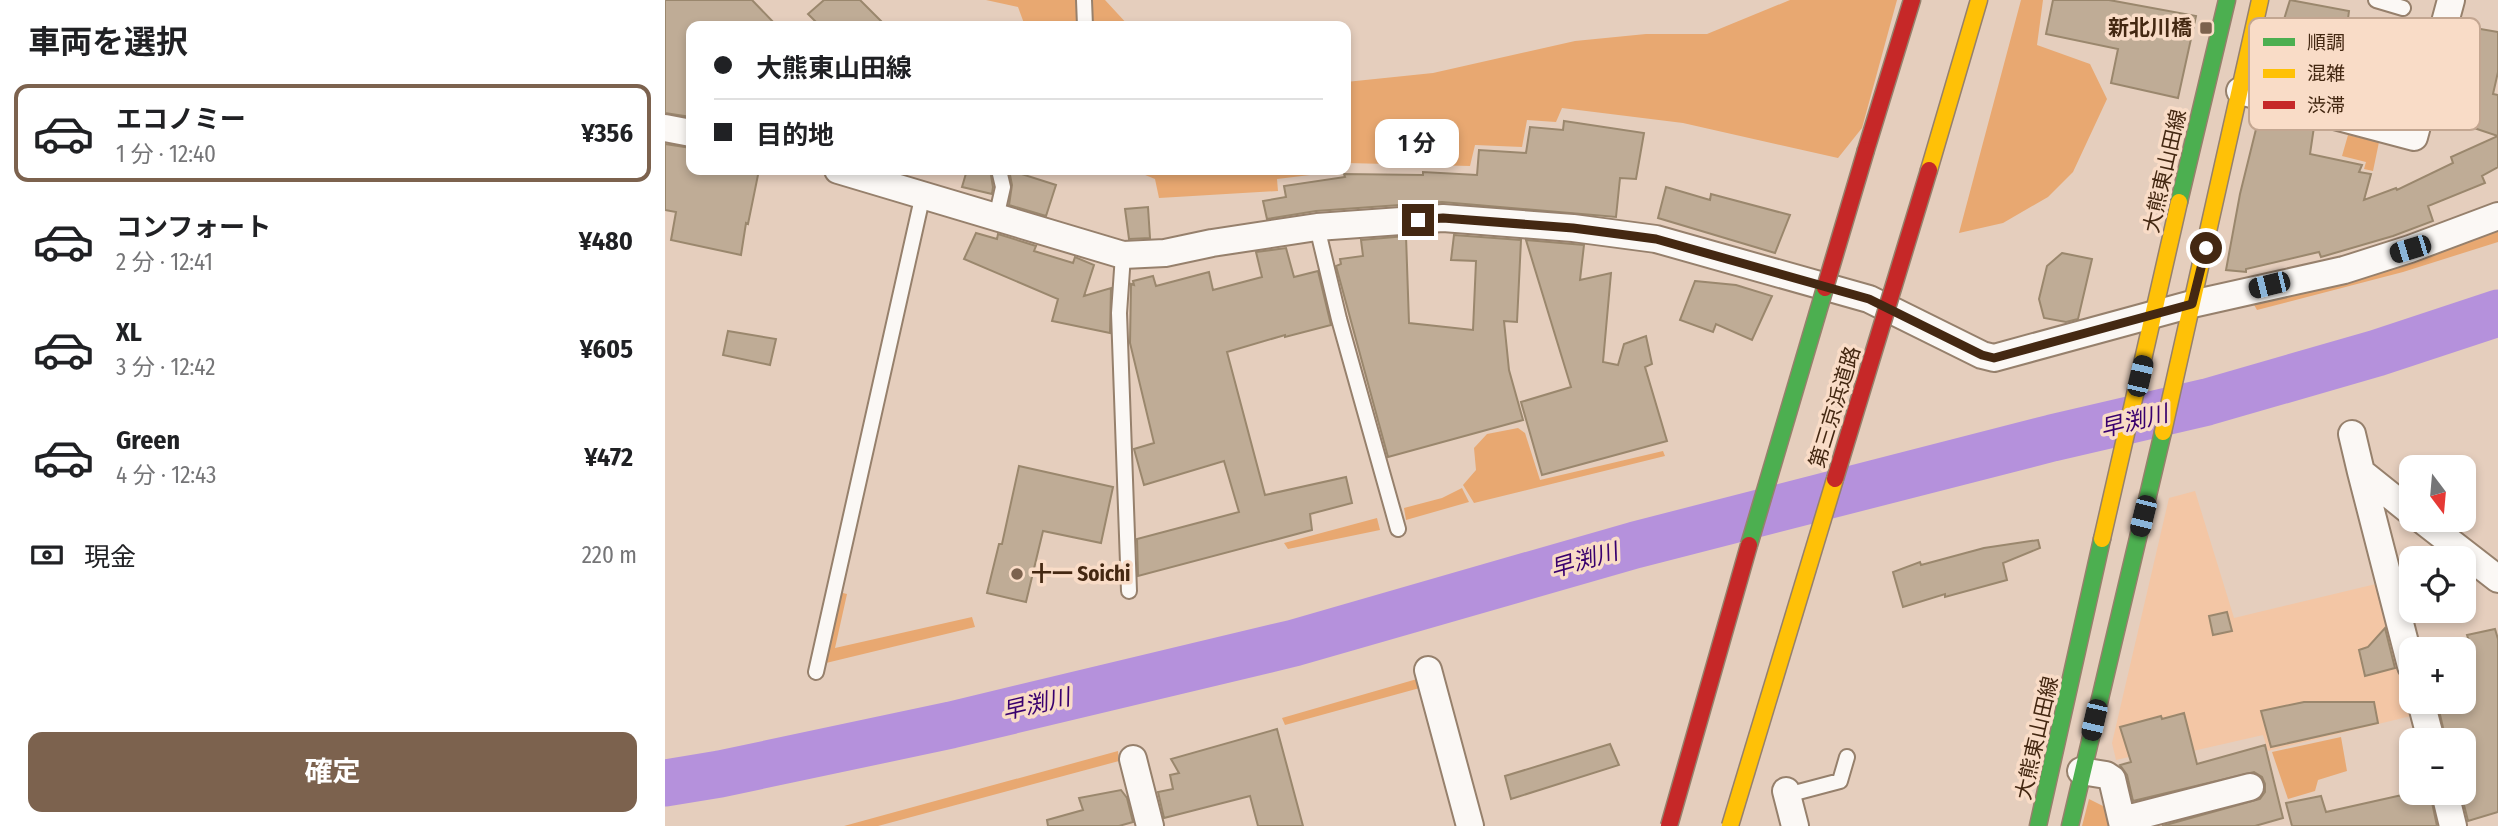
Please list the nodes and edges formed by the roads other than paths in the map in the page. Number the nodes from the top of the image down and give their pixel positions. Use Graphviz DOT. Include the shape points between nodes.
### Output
graph roads {
  1 [pos="1084,0"];
  2 [pos="1912,0"];
  3 [pos="1979,0"];
  4 [pos="2227,0"];
  5 [pos="2260,0"];
  6 [pos="2376,0"];
  7 [pos="2451,0"];
  8 [pos="2403,8"];
  9 [pos="2256,18"];
  10 [pos="2446,18"];
  11 [pos="1086,21"];
  12 [pos="2249,50"];
  13 [pos="2240,91"];
  14 [pos="2249,93"];
  15 [pos="665,128"];
  16 [pos="2388,130"];
  17 [pos="2416,130"];
  18 [pos="686,133"];
  19 [pos="856,175"];
  20 [pos="1000,175"];
  21 [pos="923,194"];
  22 [pos="2498,216"];
  23 [pos="996,218"];
  24 [pos="1317,227"];
  25 [pos="1123,255"];
  26 [pos="2192,304"];
  27 [pos="2152,317"];
  28 [pos="2352,434"];
  29 [pos="2361,472"];
  30 [pos="2399,502"];
  31 [pos="1398,529"];
  32 [pos="2437,532"];
  33 [pos="2498,579"];
  34 [pos="1129,591"];
  35 [pos="2404,637"];
  36 [pos="1428,670"];
  37 [pos="816,671"];
  38 [pos="1847,757"];
  39 [pos="1133,759"];
  40 [pos="2081,772"];
  41 [pos="2250,787"];
  42 [pos="1786,793"];
  43 [pos="2448,805"];
  44 [pos="2123,823"];
  45 [pos="1150,826"];
  46 [pos="1469,826"];
  47 [pos="1669,826"];
  48 [pos="1730,826"];
  49 [pos="1795,826"];
  50 [pos="2038,826"];
  51 [pos="2070,826"];
  52 [pos="2453,826"];
  1 -- 11 [label="lane"];
  2 -- 47 [label="main road, 第三京浜道路, bridge"];
  3 -- 48 [label="main road, 第三京浜道路, bridge"];
  4 -- 27 [label="main road, 大熊東山田線"];
  5 -- 9 [label="main road"];
  6 -- 8 [label="lane"];
  7 -- 10 [label="street"];
  12 -- 13 [label="main road"];
  13 -- 14 [label="street"];
  13 -- 26 [label="main road"];
  15 -- 18 [label="street"];
  16 -- 17 [label="street" via="2414,137"];
  19 -- 21 [label="street"];
  20 -- 23 [label="lane" via="1003,187"];
  21 -- 23 [label="street"];
  21 -- 37 [label="lane"];
  22 -- 26 [label="street" via="2344,270"];
  23 -- 25 [label="street"];
  24 -- 25 [label="street" via="1165,253"];
  24 -- 27 [label="street" via="1443,218 1656,239 1869,299 1994,358"];
  24 -- 31 [label="lane"];
  25 -- 34 [label="lane" via="1119,313"];
  26 -- 27 [label="street"];
  26 -- 40 [label="main road"];
  27 -- 50 [label="main road, 大熊東山田線"];
  28 -- 29 [label="street"];
  29 -- 30 [label="street"];
  29 -- 35 [label="street"];
  32 -- 33 [label="street"];
  36 -- 46 [label="street"];
  38 -- 42 [label="lane" via="1840,781"];
  39 -- 45 [label="street"];
  40 -- 44 [label="street" via="2112,779"];
  40 -- 51 [label="main road"];
  41 -- 44 [label="street"];
  42 -- 49 [label="street"];
  43 -- 52 [label="street"];
}
